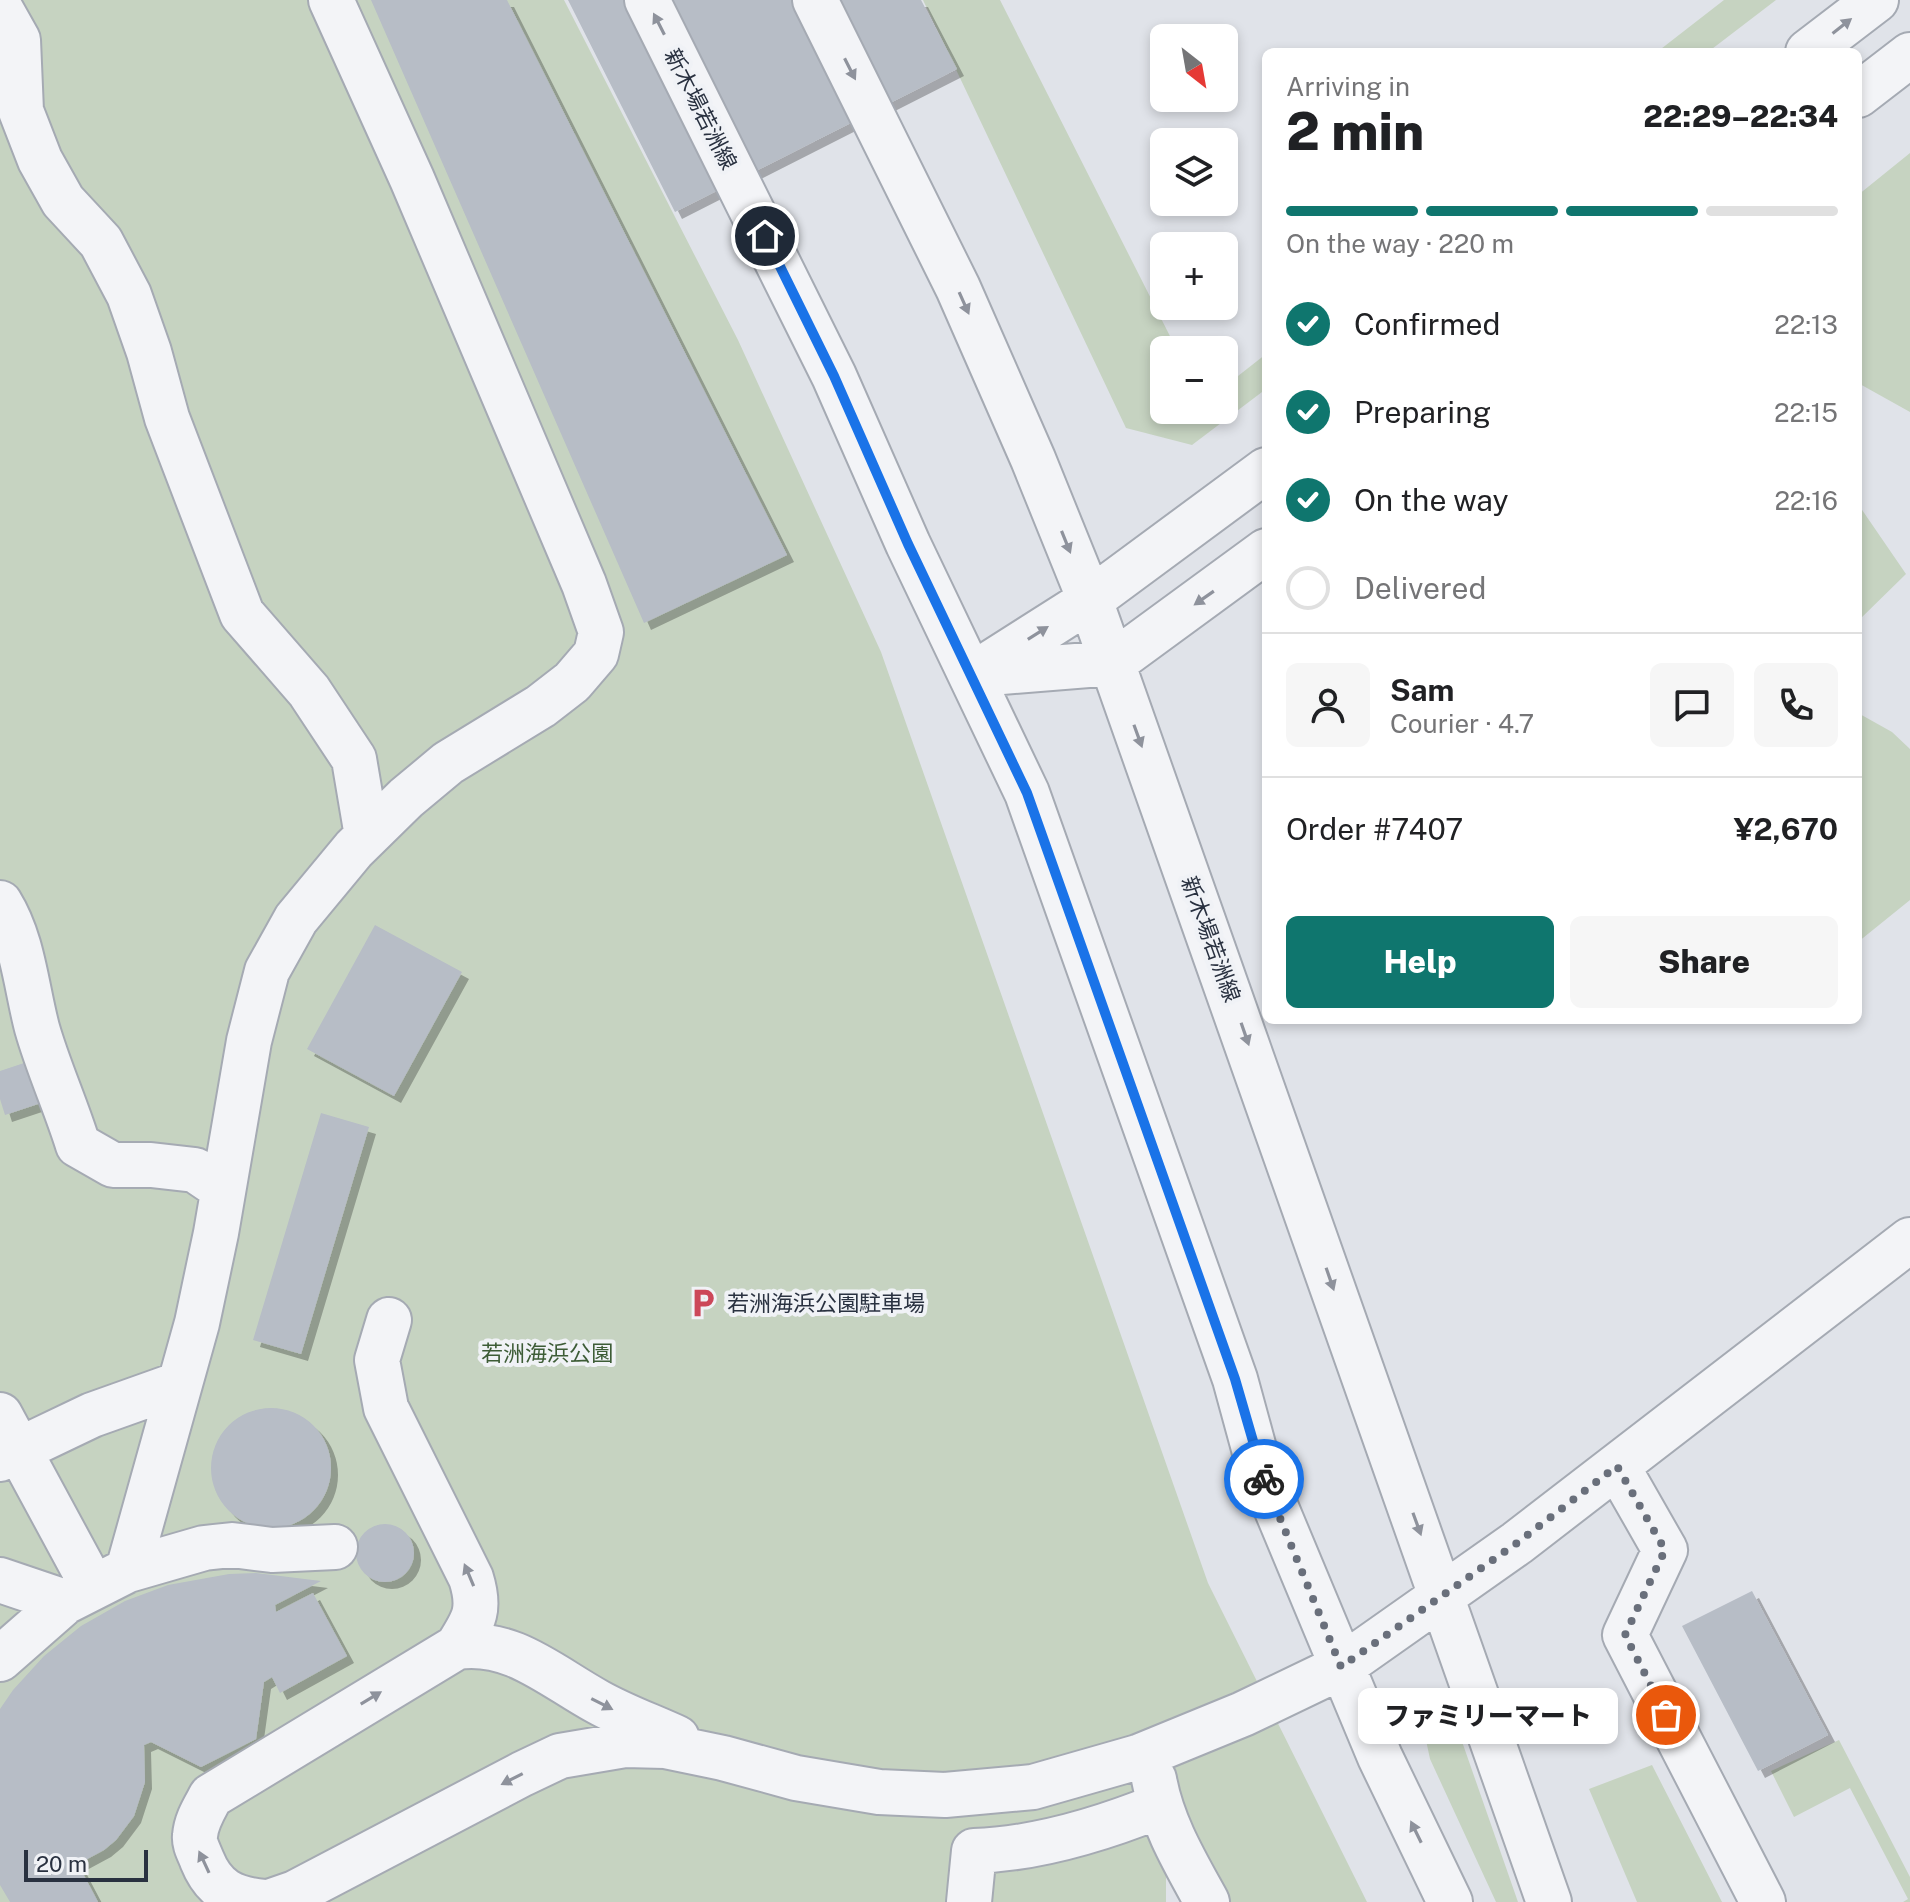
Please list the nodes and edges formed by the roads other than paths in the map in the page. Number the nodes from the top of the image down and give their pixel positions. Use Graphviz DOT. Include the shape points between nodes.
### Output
graph roads {
  1 [pos="331,0"];
  2 [pos="647,0"];
  3 [pos="815,0"];
  4 [pos="1876,0"];
  5 [pos="0,8"];
  6 [pos="1813,48"];
  7 [pos="1910,55"];
  8 [pos="1862,92"];
  9 [pos="1262,473"];
  10 [pos="1262,554"];
  11 [pos="1090,600"];
  12 [pos="1113,663"];
  13 [pos="972,675"];
  14 [pos="367,836"];
  15 [pos="0,903"];
  16 [pos="223,1189"];
  17 [pos="1910,1240"];
  18 [pos="389,1320"];
  19 [pos="179,1384"];
  20 [pos="6,1441"];
  21 [pos="1617,1466"];
  22 [pos="335,1547"];
  23 [pos="0,1580"];
  24 [pos="95,1586"];
  25 [pos="1443,1595"];
  26 [pos="457,1647"];
  27 [pos="0,1659"];
  28 [pos="1341,1667"];
  29 [pos="1150,1753"];
  30 [pos="723,1758"];
  31 [pos="1159,1806"];
  32 [pos="1183,1858"];
  33 [pos="266,1902"];
  34 [pos="969,1902"];
  35 [pos="1183,1902"];
  36 [pos="1207,1902"];
  37 [pos="1450,1902"];
  38 [pos="1549,1902"];
  39 [pos="1763,1902"];
  1 -- 14 [label="street" via="419,193 601,632 596,654 572,682 448,763"];
  13 -- 2 [label="street, 新木場若洲線, one-way" via="834,376"];
  3 -- 11 [label="street, 新木場若洲線, one-way" via="958,288"];
  6 -- 4 [label="street, one-way"];
  5 -- 14 [label="street" via="18,40 21,111 40,160 63,201 101,242 129,295 177,444 242,614 309,691 354,759"];
  7 -- 8 [label="street"];
  9 -- 11 [label="street"];
  10 -- 12 [label="street, one-way"];
  11 -- 12 [label="street, 新木場若洲線"];
  13 -- 11 [label="street, one-way"];
  12 -- 13 [label="street"];
  12 -- 25 [label="street, 新木場若洲線, one-way"];
  13 -- 28 [label="street, 新木場若洲線" via="1027,793 1235,1379 1259,1467"];
  14 -- 16 [label="street" via="296,919 267,971"];
  15 -- 16 [label="street" via="13,924 38,1030 78,1145 113,1165 195,1170"];
  16 -- 19 [label="street" via="197,1323"];
  17 -- 21 [label="street"];
  26 -- 18 [label="street, one-way" via="472,1622 477,1598 386,1408 377,1360"];
  19 -- 20 [label="street"];
  19 -- 24 [label="street"];
  20 -- 24 [label="street"];
  21 -- 25 [label="street"];
  21 -- 39 [label="street" via="1665,1550 1625,1635"];
  22 -- 24 [label="street" via="204,1548"];
  23 -- 24 [label="street"];
  24 -- 27 [label="street"];
  25 -- 28 [label="street"];
  25 -- 38 [label="street, 新木場若洲線"];
  26 -- 30 [label="street, one-way" via="478,1644 509,1651 611,1709"];
  33 -- 26 [label="street, one-way" via="223,1891 206,1870 194,1839 211,1796"];
  28 -- 29 [label="street"];
  37 -- 28 [label="street, 新木場若洲線, one-way"];
  29 -- 30 [label="street" via="1033,1787 945,1795 879,1792"];
  29 -- 31 [label="street"];
  30 -- 33 [label="street, one-way" via="665,1746 625,1745 560,1756 295,1893"];
  31 -- 32 [label="street"];
  31 -- 34 [label="street" via="1080,1833 974,1851"];
  32 -- 35 [label="street"];
  32 -- 36 [label="street"];
}
